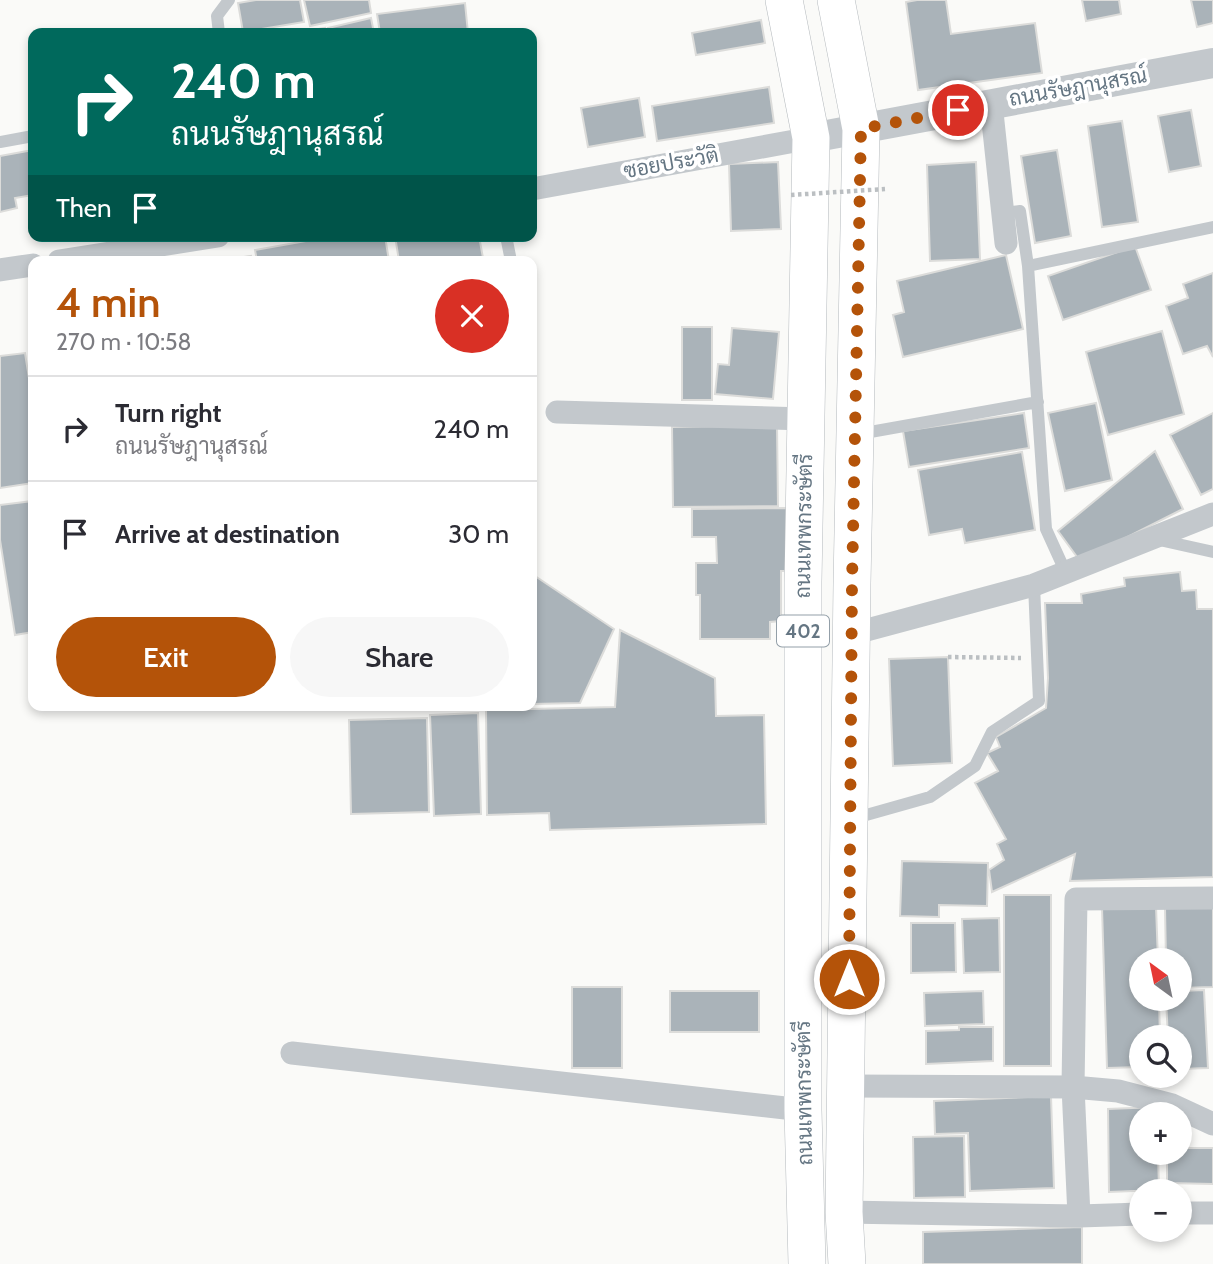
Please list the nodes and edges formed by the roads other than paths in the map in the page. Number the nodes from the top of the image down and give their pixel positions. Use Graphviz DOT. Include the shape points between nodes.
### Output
graph roads {
  1 [pos="229,0"];
  2 [pos="784,0"];
  3 [pos="836,0"];
  4 [pos="218,28"];
  5 [pos="1213,63"];
  6 [pos="991,103"];
  7 [pos="861,129"];
  8 [pos="28,137"];
  9 [pos="811,138"];
  10 [pos="0,142"];
  11 [pos="537,188"];
  12 [pos="1003,212"];
  13 [pos="1213,227"];
  14 [pos="180,242"];
  15 [pos="1006,243"];
  16 [pos="91,256"];
  17 [pos="28,266"];
  18 [pos="1028,266"];
  19 [pos="0,270"];
  20 [pos="1038,402"];
  21 [pos="557,412"];
  22 [pos="806,419"];
  23 [pos="855,435"];
  24 [pos="1213,514"];
  25 [pos="1155,539"];
  26 [pos="1213,552"];
  27 [pos="1066,573"];
  28 [pos="1034,585"];
  29 [pos="852,634"];
  30 [pos="850,819"];
  31 [pos="1213,898"];
  32 [pos="292,1053"];
  33 [pos="848,1086"];
  34 [pos="1073,1087"];
  35 [pos="803,1110"];
  36 [pos="1213,1124"];
  37 [pos="844,1212"];
  38 [pos="1192,1213"];
  39 [pos="1213,1213"];
  40 [pos="1129,1214"];
  41 [pos="1080,1216"];
  42 [pos="807,1264"];
  43 [pos="847,1264"];
  1 -- 4 [label="lane" via="217,16"];
  2 -- 9 [label="main road, ถนนเทพกระษัตรี / 402"];
  3 -- 7 [label="main road, ถนนเทพกระษัตรี / 402"];
  5 -- 6 [label="street, ถนนรัษฎานุสรณ์"];
  6 -- 7 [label="street, ถนนรัษฎานุสรณ์"];
  6 -- 12 [label="street"];
  7 -- 9 [label="street, ถนนรัษฎานุสรณ์"];
  7 -- 23 [label="main road, ถนนเทพกระษัตรี / 402"];
  8 -- 10 [label="lane"];
  9 -- 11 [label="street, ซอยประวัติ"];
  9 -- 22 [label="main road, ถนนเทพกระษัตรี / 402"];
  12 -- 15 [label="street"];
  12 -- 18 [label="lane" via="1020,211"];
  13 -- 18 [label="lane"];
  14 -- 16 [label="street"];
  17 -- 19 [label="street"];
  18 -- 20 [label="lane"];
  20 -- 23 [label="lane"];
  20 -- 27 [label="lane" via="1046,529"];
  21 -- 22 [label="street"];
  22 -- 35 [label="main road, ถนนเทพกระษัตรี / 402"];
  23 -- 29 [label="main road, ถนนเทพกระษัตรี / 402"];
  24 -- 25 [label="street"];
  25 -- 26 [label="lane"];
  25 -- 27 [label="street"];
  27 -- 28 [label="street"];
  28 -- 29 [label="street"];
  28 -- 30 [label="lane" via="1039,701 992,732 975,766 930,797"];
  29 -- 30 [label="main road, ถนนเทพกระษัตรี / 402"];
  30 -- 33 [label="main road, ถนนเทพกระษัตรี / 402"];
  31 -- 34 [label="street" via="1076,900"];
  32 -- 35 [label="street"];
  33 -- 34 [label="street"];
  33 -- 37 [label="main road, ถนนเทพกระษัตรี / 402"];
  34 -- 36 [label="street" via="1118,1091 1172,1105"];
  34 -- 41 [label="street"];
  35 -- 42 [label="main road, ถนนเทพกระษัตรี / 402"];
  37 -- 41 [label="street"];
  37 -- 43 [label="main road, ถนนเทพกระษัตรี / 402"];
  38 -- 39 [label="street"];
  40 -- 41 [label="street"];
}
